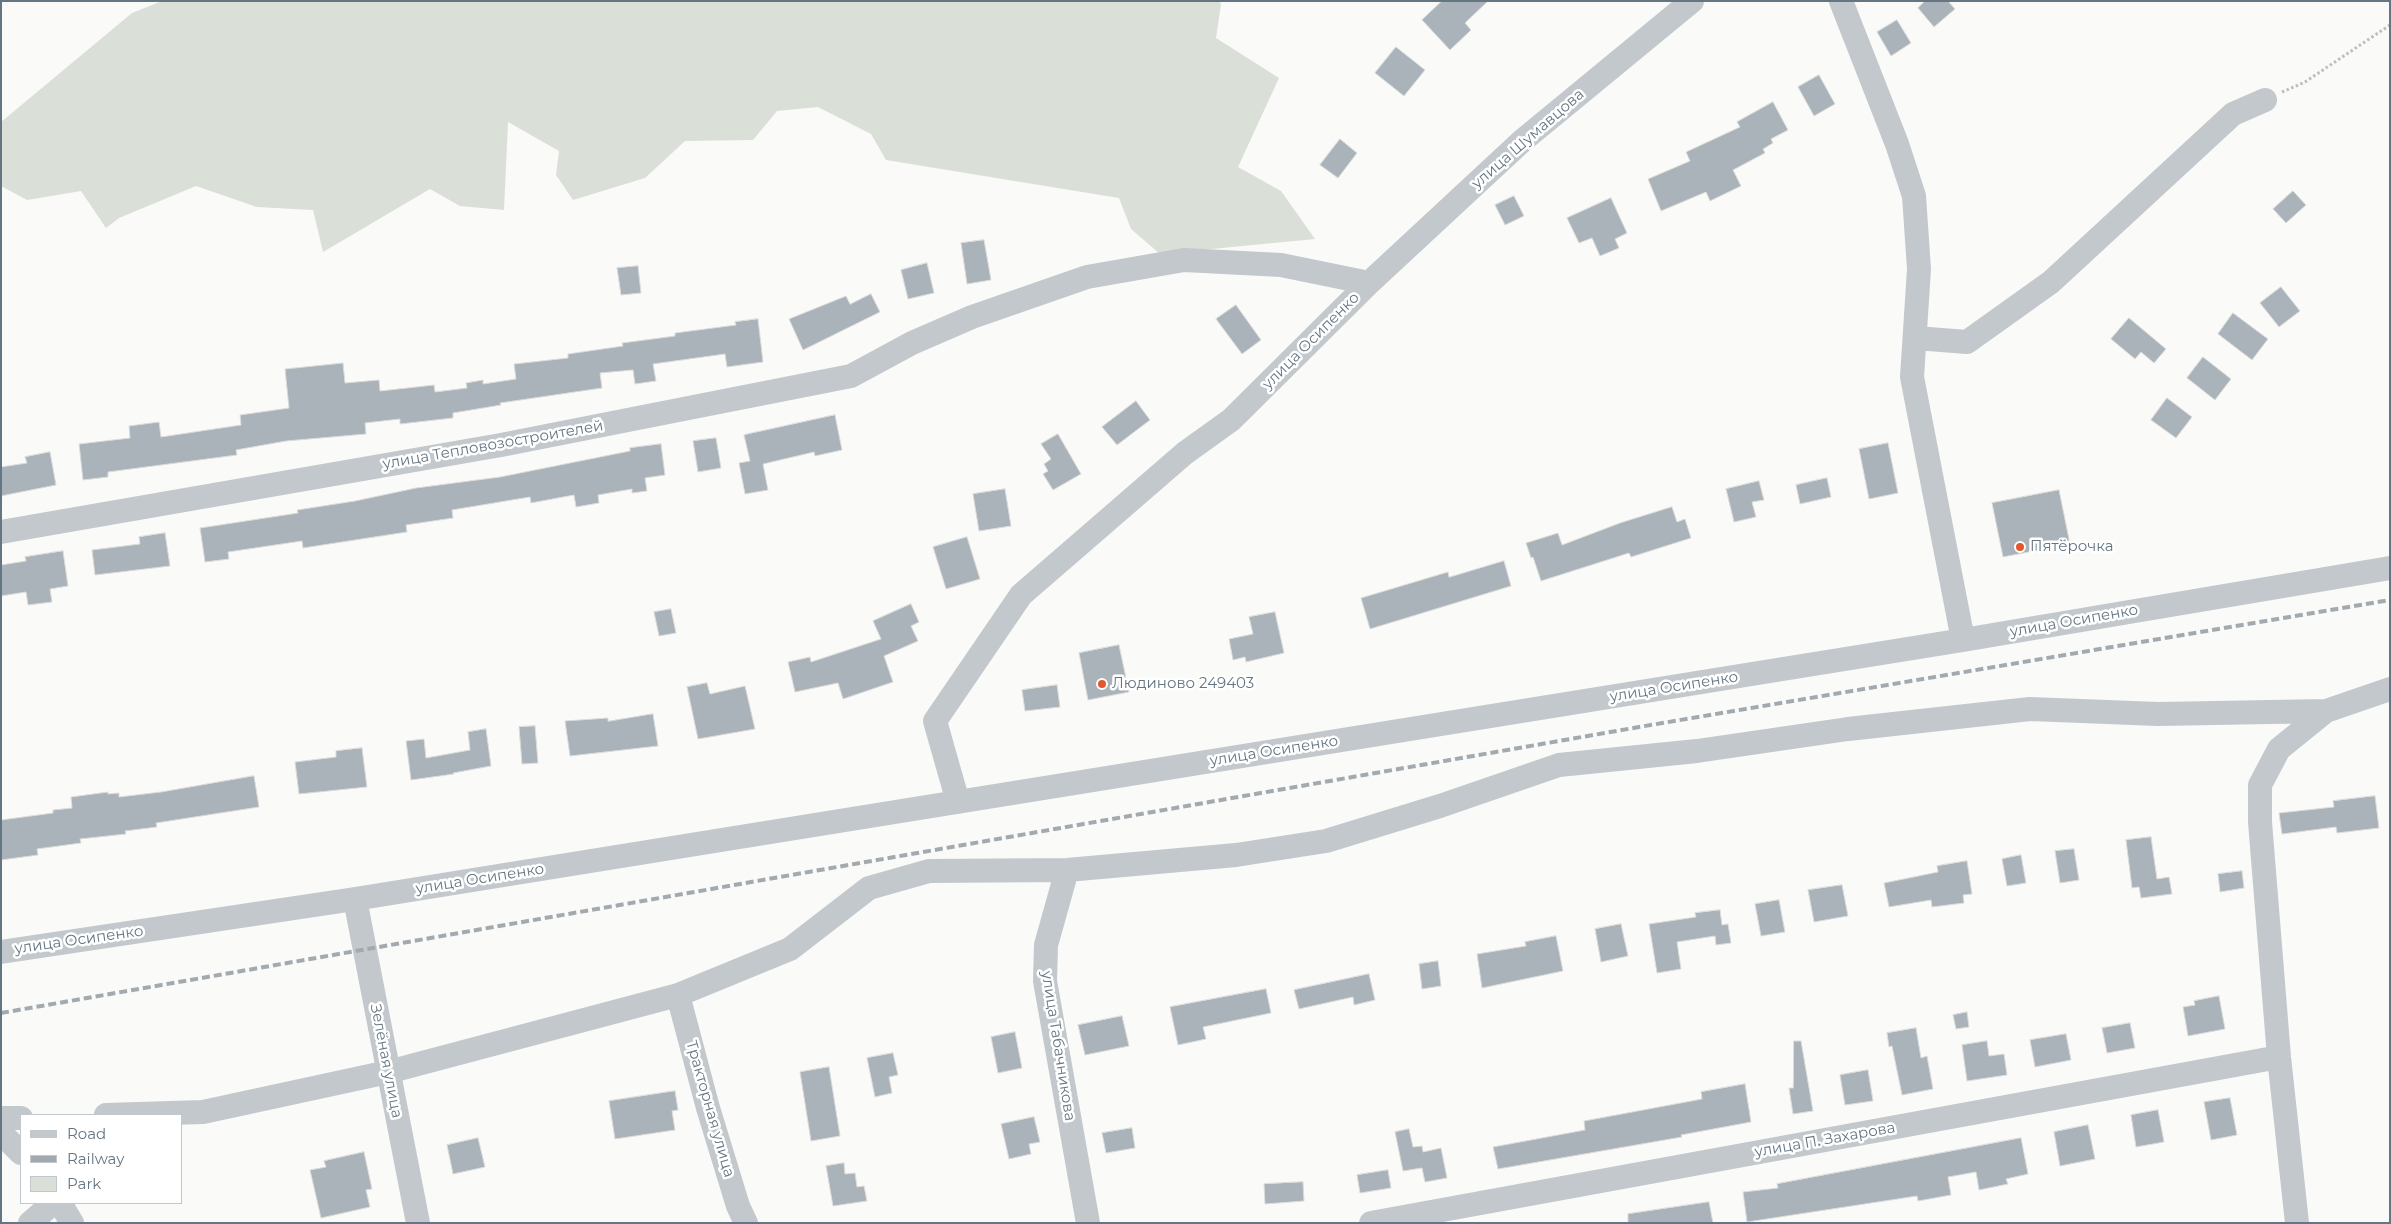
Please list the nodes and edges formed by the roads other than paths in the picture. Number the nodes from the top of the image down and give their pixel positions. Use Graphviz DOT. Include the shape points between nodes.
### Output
graph roads {
  1 [pos="1692,1"];
  2 [pos="1841,1"];
  3 [pos="2265,100"];
  4 [pos="1369,283"];
  5 [pos="1916,338"];
  6 [pos="1,532"];
  7 [pos="2390,568"];
  8 [pos="1963,640"];
  9 [pos="2390,689"];
  10 [pos="2326,711"];
  11 [pos="958,802"];
  12 [pos="1066,870"];
  13 [pos="355,899"];
  14 [pos="1,952"];
  15 [pos="678,995"];
  16 [pos="2279,1057"];
  17 [pos="388,1072"];
  18 [pos="138,1114"];
  19 [pos="1,1118"];
  20 [pos="20,1118"];
  21 [pos="1,1132"];
  22 [pos="20,1152"];
  23 [pos="52,1204"];
  24 [pos="61,1204"];
  25 [pos="30,1223"];
  26 [pos="72,1223"];
  27 [pos="418,1223"];
  28 [pos="746,1223"];
  29 [pos="1088,1223"];
  30 [pos="1371,1223"];
  31 [pos="2297,1223"];
  1 -- 4 [label="street, улица Шумавцова" via="1522,141"];
  2 -- 5 [label="street" via="1914,196 1919,268"];
  3 -- 5 [label="street" via="2233,114 2051,282 1967,342"];
  4 -- 6 [label="street, улица Тепловозостроителей" via="1281,265 1184,260 1087,277 972,317 912,343 851,376 501,445"];
  4 -- 11 [label="street, улица Осипенко" via="1232,420 1184,453 1021,595 936,720"];
  5 -- 8 [label="street" via="1912,377"];
  7 -- 8 [label="street, улица Осипенко"];
  8 -- 11 [label="street, улица Осипенко"];
  9 -- 10 [label="street"];
  10 -- 12 [label="street" via="2158,714 2030,709 1559,765 1326,841 1236,855"];
  10 -- 16 [label="street" via="2279,749 2260,785 2260,822"];
  11 -- 13 [label="street, улица Осипенко"];
  12 -- 15 [label="street" via="929,871 870,888 790,948"];
  12 -- 29 [label="street, улица Табачникова" via="1046,945 1045,981"];
  13 -- 14 [label="street, улица Осипенко"];
  13 -- 17 [label="street, Зелёная улица"];
  15 -- 17 [label="street"];
  15 -- 28 [label="street, Тракторная улица" via="708,1108"];
  16 -- 30 [label="street, улица П. Захарова"];
  16 -- 31 [label="street"];
  17 -- 18 [label="street" via="202,1112"];
  17 -- 27 [label="street, Зелёная улица"];
  19 -- 20 [label="street"];
  21 -- 22 [label="street"];
  23 -- 25 [label="street"];
  24 -- 26 [label="street"];
}
